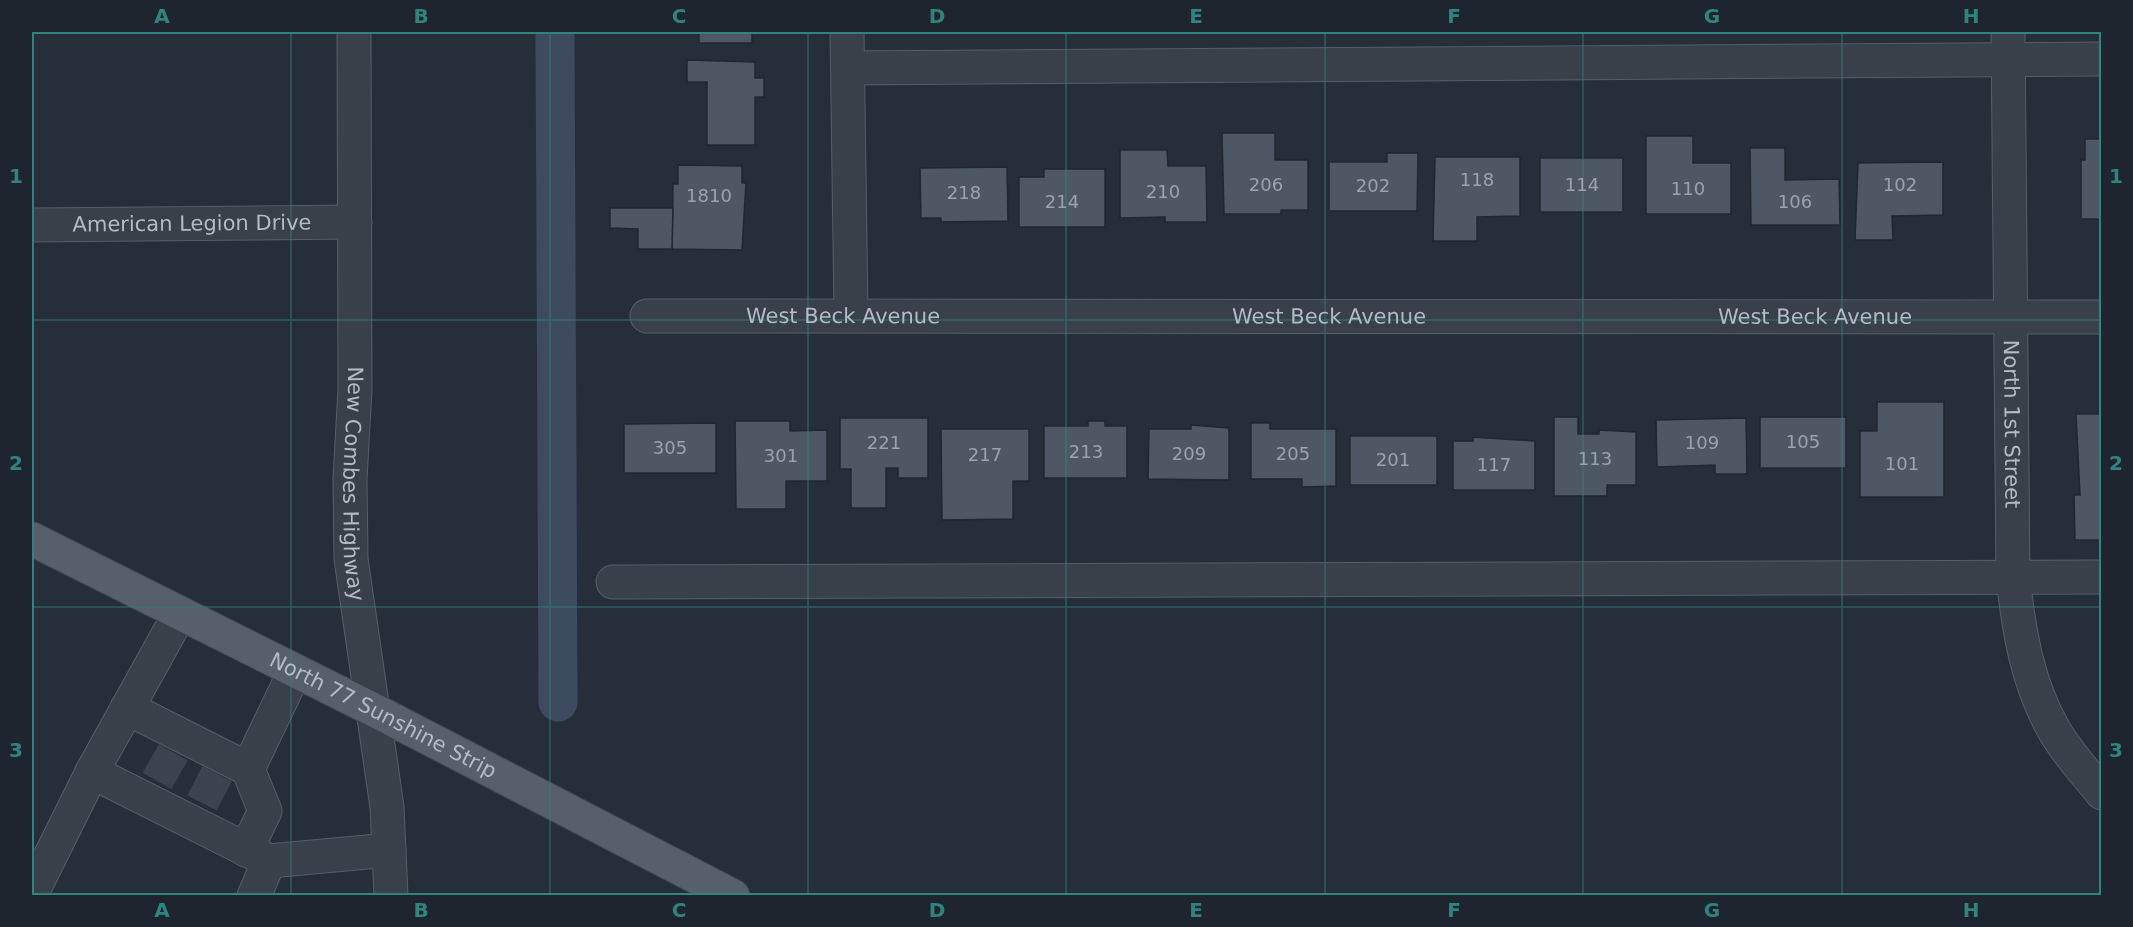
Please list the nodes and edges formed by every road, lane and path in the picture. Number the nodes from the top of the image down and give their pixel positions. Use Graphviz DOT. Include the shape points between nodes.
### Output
graph roads {
  1 [pos="354,32"];
  2 [pos="847,32"];
  3 [pos="2009,45"];
  4 [pos="2102,59"];
  5 [pos="848,68"];
  6 [pos="355,222"];
  7 [pos="32,225"];
  8 [pos="647,315"];
  9 [pos="850,315"];
  10 [pos="2012,317"];
  11 [pos="2102,317"];
  12 [pos="32,539"];
  13 [pos="2102,577"];
  14 [pos="2013,578"];
  15 [pos="613,582"];
  16 [pos="180,613"];
  17 [pos="295,671"];
  18 [pos="128,708"];
  19 [pos="372,709"];
  20 [pos="230,766"];
  21 [pos="92,772"];
  22 [pos="2102,794"];
  23 [pos="389,850"];
  24 [pos="257,856"];
  25 [pos="32,893"];
  26 [pos="254,896"];
  27 [pos="391,896"];
  28 [pos="733,896"];
  1 -- 6 [label="street, New Combes Highway"];
  2 -- 5 [label="street"];
  3 -- 4 [label="street"];
  3 -- 5 [label="street"];
  3 -- 10 [label="street, North 1st Street"];
  5 -- 9 [label="street"];
  6 -- 7 [label="street, American Legion Drive"];
  6 -- 19 [label="street, New Combes Highway" via="351,559"];
  8 -- 9 [label="street, West Beck Avenue"];
  9 -- 10 [label="street, West Beck Avenue"];
  10 -- 11 [label="street, West Beck Avenue"];
  10 -- 14 [label="street, North 1st Street"];
  12 -- 16 [label="main road, North 77 Sunshine Strip"];
  13 -- 14 [label="street"];
  14 -- 15 [label="street"];
  14 -- 22 [label="street, North 1st Street" via="2020,640 2037,693 2054,731"];
  16 -- 17 [label="main road, North 77 Sunshine Strip"];
  16 -- 18 [label="street"];
  17 -- 19 [label="main road, North 77 Sunshine Strip"];
  17 -- 20 [label="street"];
  18 -- 20 [label="street" via="178,743"];
  18 -- 21 [label="street"];
  19 -- 23 [label="street, New Combes Highway" via="387,807"];
  19 -- 28 [label="main road, North 77 Sunshine Strip"];
  20 -- 24 [label="street" via="265,811"];
  21 -- 24 [label="street" via="151,791 197,813"];
  21 -- 25 [label="street"];
  23 -- 24 [label="street"];
  23 -- 27 [label="street, New Combes Highway"];
  24 -- 26 [label="street"];
}
